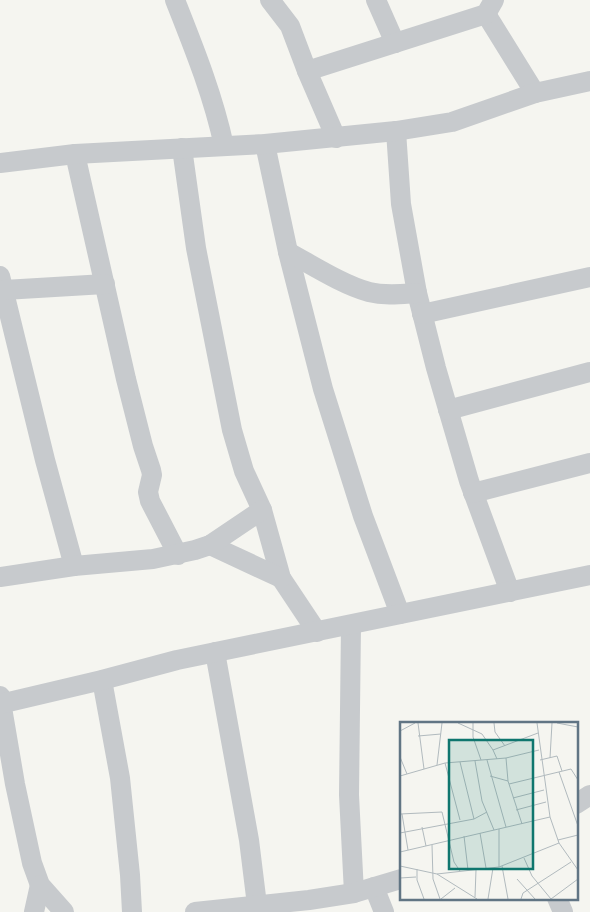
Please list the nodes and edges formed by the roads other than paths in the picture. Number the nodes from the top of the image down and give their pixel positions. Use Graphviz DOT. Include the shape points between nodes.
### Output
graph roads {
  1 [pos="175,0"];
  2 [pos="270,0"];
  3 [pos="376,0"];
  4 [pos="490,7"];
  5 [pos="395,43"];
  6 [pos="308,71"];
  7 [pos="590,81"];
  8 [pos="535,93"];
  9 [pos="396,132"];
  10 [pos="336,138"];
  11 [pos="265,144"];
  12 [pos="224,146"];
  13 [pos="182,148"];
  14 [pos="75,154"];
  15 [pos="0,163"];
  16 [pos="288,252"];
  17 [pos="590,276"];
  18 [pos="2,283"];
  19 [pos="105,284"];
  20 [pos="417,293"];
  21 [pos="422,314"];
  22 [pos="590,372"];
  23 [pos="448,410"];
  24 [pos="590,463"];
  25 [pos="473,493"];
  26 [pos="262,510"];
  27 [pos="210,545"];
  28 [pos="178,555"];
  29 [pos="74,566"];
  30 [pos="590,575"];
  31 [pos="0,577"];
  32 [pos="280,578"];
  33 [pos="510,592"];
  34 [pos="400,614"];
  35 [pos="351,624"];
  36 [pos="317,632"];
  37 [pos="215,652"];
  38 [pos="102,680"];
  39 [pos="0,701"];
  40 [pos="590,795"];
  41 [pos="578,803"];
  42 [pos="400,879"];
  43 [pos="40,885"];
  44 [pos="374,887"];
  45 [pos="354,893"];
  46 [pos="558,900"];
  47 [pos="257,905"];
  48 [pos="308,906"];
  49 [pos="34,912"];
  50 [pos="64,912"];
  51 [pos="132,912"];
  52 [pos="196,912"];
  53 [pos="384,912"];
  54 [pos="563,912"];
  1 -- 12 [label="street" via="207,84"];
  2 -- 6 [label="street" via="290,26"];
  3 -- 5 [label="street"];
  4 -- 5 [label="street"];
  4 -- 8 [label="street"];
  5 -- 6 [label="street"];
  6 -- 10 [label="street"];
  7 -- 8 [label="street"];
  8 -- 9 [label="street" via="452,122"];
  9 -- 10 [label="street"];
  9 -- 20 [label="street" via="401,204"];
  10 -- 11 [label="street"];
  11 -- 12 [label="street"];
  11 -- 16 [label="street"];
  12 -- 13 [label="street"];
  13 -- 14 [label="street"];
  13 -- 26 [label="street" via="196,248 232,430 244,471"];
  14 -- 15 [label="street"];
  14 -- 19 [label="street"];
  16 -- 20 [label="street" via="369,292"];
  16 -- 34 [label="street" via="323,389 363,516"];
  17 -- 21 [label="street"];
  18 -- 19 [label="street"];
  18 -- 29 [label="street"];
  19 -- 28 [label="street" via="128,388 151,470 150,501"];
  20 -- 21 [label="street"];
  21 -- 23 [label="street"];
  22 -- 23 [label="street"];
  23 -- 25 [label="street"];
  24 -- 25 [label="street"];
  25 -- 33 [label="street"];
  26 -- 27 [label="street"];
  26 -- 32 [label="street"];
  27 -- 28 [label="street"];
  27 -- 32 [label="street"];
  28 -- 29 [label="street"];
  29 -- 31 [label="street"];
  30 -- 33 [label="street"];
  32 -- 36 [label="street"];
  33 -- 34 [label="street"];
  34 -- 35 [label="street"];
  35 -- 36 [label="street"];
  35 -- 45 [label="street" via="349,795"];
  36 -- 37 [label="street"];
  37 -- 38 [label="street"];
  37 -- 47 [label="street" via="249,840"];
  38 -- 39 [label="street"];
  38 -- 51 [label="street" via="120,778"];
  39 -- 43 [label="street" via="27,845"];
  40 -- 41 [label="street"];
  42 -- 44 [label="street"];
  43 -- 49 [label="street"];
  43 -- 50 [label="street"];
  44 -- 45 [label="street"];
  44 -- 53 [label="street"];
  45 -- 48 [label="street"];
  46 -- 54 [label="street"];
  47 -- 48 [label="street"];
  47 -- 52 [label="street"];
}
